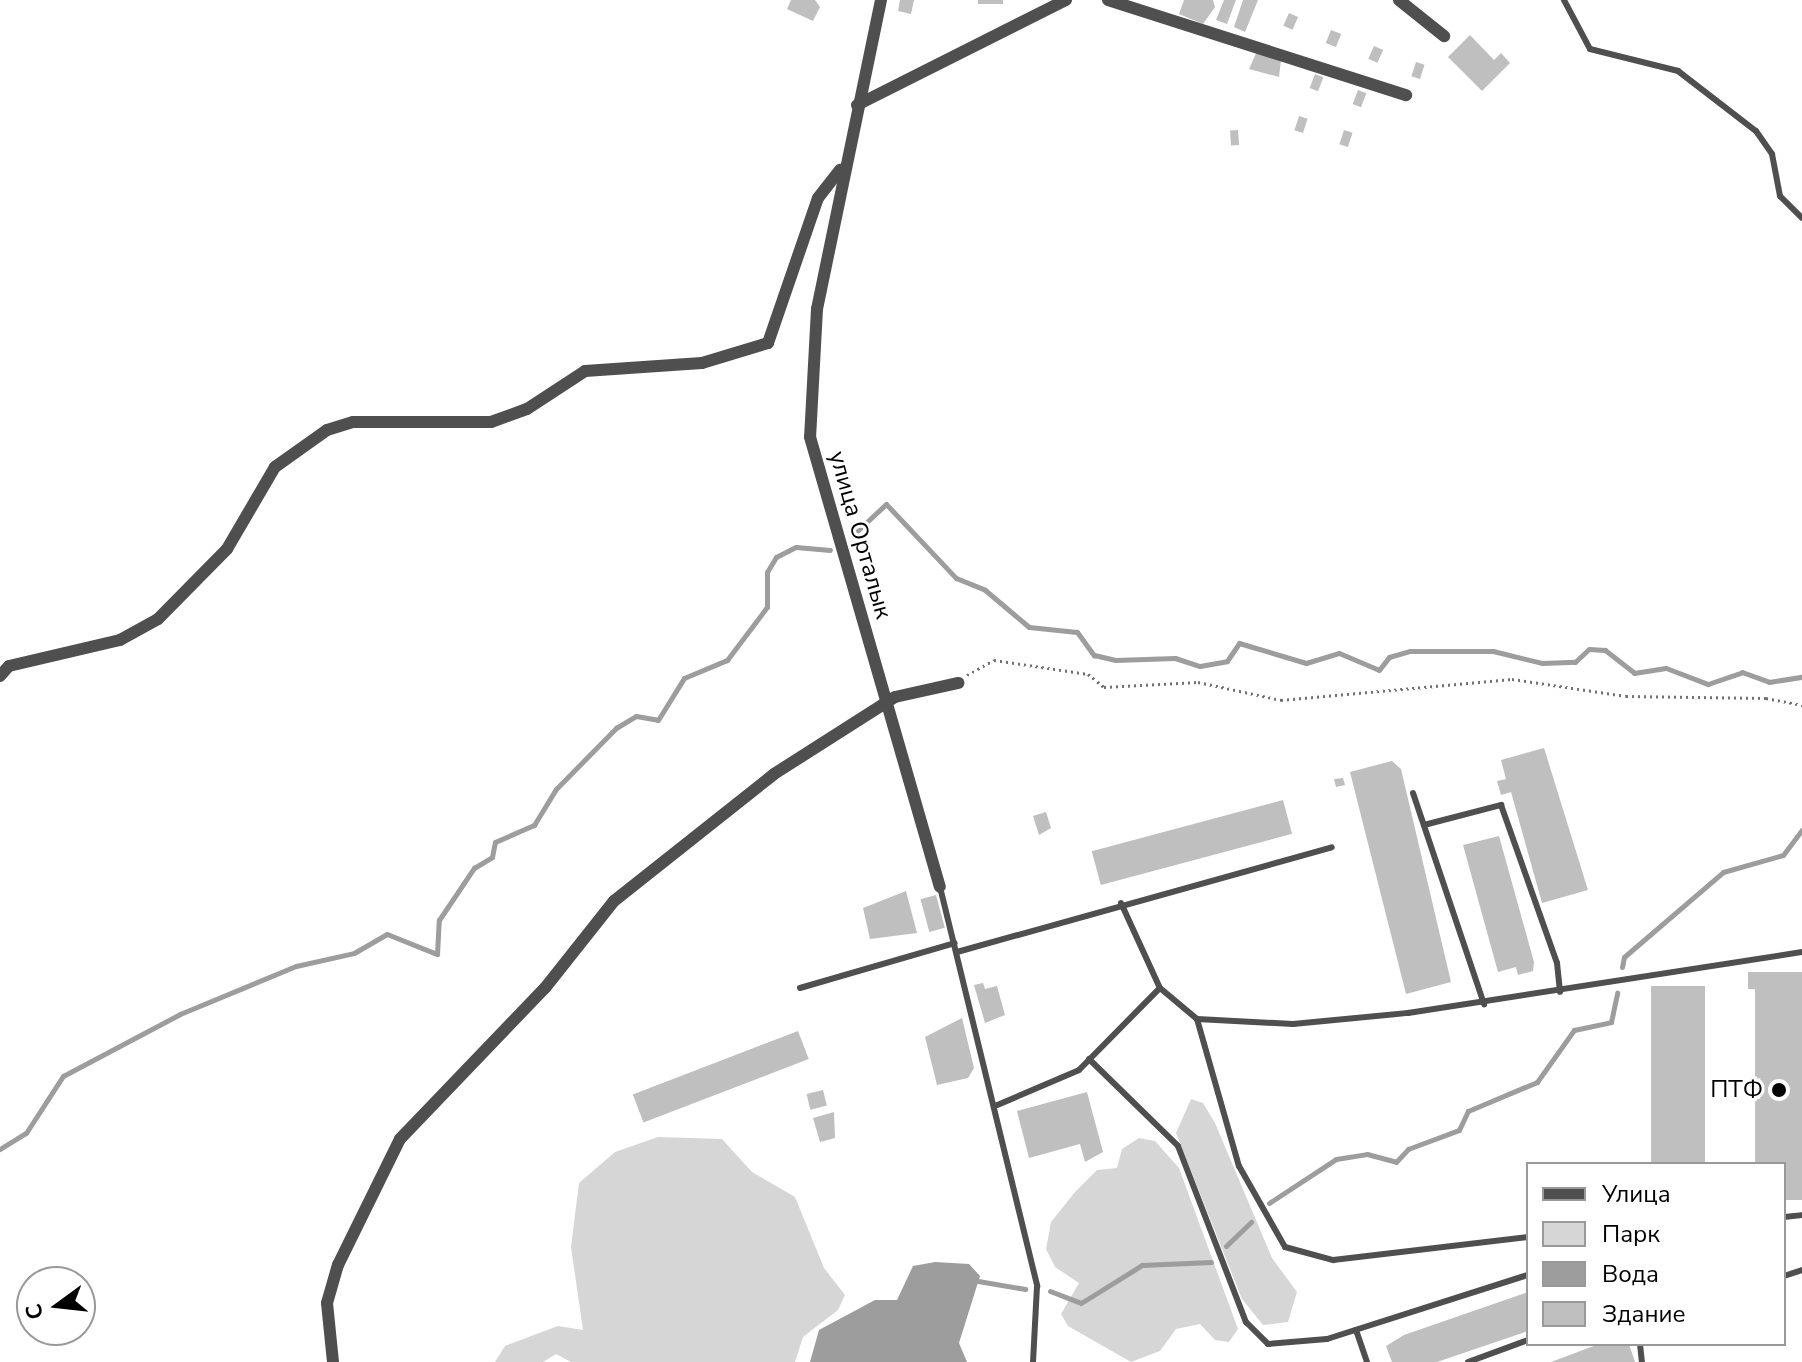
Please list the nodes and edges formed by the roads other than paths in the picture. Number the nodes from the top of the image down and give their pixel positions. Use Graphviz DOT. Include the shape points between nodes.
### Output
graph roads {
  1 [pos="881,0"];
  2 [pos="1066,0"];
  3 [pos="1108,0"];
  4 [pos="1399,0"];
  5 [pos="1564,0"];
  6 [pos="1444,36"];
  7 [pos="1406,95"];
  8 [pos="857,105"];
  9 [pos="840,170"];
  10 [pos="1802,218"];
  11 [pos="0,653"];
  12 [pos="4,671"];
  13 [pos="958,683"];
  14 [pos="888,702"];
  15 [pos="1413,793"];
  16 [pos="1424,825"];
  17 [pos="1332,847"];
  18 [pos="940,887"];
  19 [pos="1121,903"];
  20 [pos="955,943"];
  21 [pos="957,952"];
  22 [pos="1802,952"];
  23 [pos="800,988"];
  24 [pos="1160,988"];
  25 [pos="1560,992"];
  26 [pos="1484,1004"];
  27 [pos="1197,1019"];
  28 [pos="1089,1059"];
  29 [pos="995,1106"];
  30 [pos="1526,1237"];
  31 [pos="1526,1276"];
  32 [pos="1356,1330"];
  33 [pos="1526,1341"];
  34 [pos="333,1362"];
  35 [pos="1033,1362"];
  36 [pos="1367,1362"];
  37 [pos="1468,1362"];
  1 -- 8 [label="street, улица Орталык"];
  2 -- 8 [label="street"];
  3 -- 7 [label="street"];
  4 -- 6 [label="street"];
  5 -- 10 [label="lane" via="1590,49 1678,71 1756,131 1772,154 1780,196"];
  8 -- 9 [label="street, улица Орталык"];
  9 -- 12 [label="street" via="818,198 768,343 702,363 585,371 527,409 491,422 353,422 327,430 275,467 227,549 158,619 120,640"];
  9 -- 14 [label="street, улица Орталык" via="811,352 810,437"];
  11 -- 12 [label="street"];
  13 -- 14 [label="street"];
  14 -- 18 [label="street, улица Орталык"];
  14 -- 34 [label="street" via="774,774 614,901 545,988 400,1139 338,1265 327,1303"];
  15 -- 16 [label="lane"];
  16 -- 25 [label="lane" via="1501,805 1557,963"];
  16 -- 26 [label="lane"];
  17 -- 19 [label="lane"];
  18 -- 20 [label="lane"];
  19 -- 21 [label="lane"];
  19 -- 24 [label="lane"];
  20 -- 21 [label="lane"];
  20 -- 23 [label="lane"];
  21 -- 29 [label="lane"];
  22 -- 25 [label="lane"];
  24 -- 27 [label="lane"];
  24 -- 28 [label="lane"];
  25 -- 26 [label="lane"];
  26 -- 27 [label="lane" via="1293,1024"];
  27 -- 30 [label="lane" via="1239,1166 1285,1247 1333,1260"];
  28 -- 29 [label="lane" via="1059,1083"];
  28 -- 32 [label="lane" via="1178,1146 1256,1337 1278,1349"];
  29 -- 35 [label="lane" via="1037,1286"];
  31 -- 32 [label="lane"];
  32 -- 36 [label="lane"];
  33 -- 37 [label="lane"];
}
